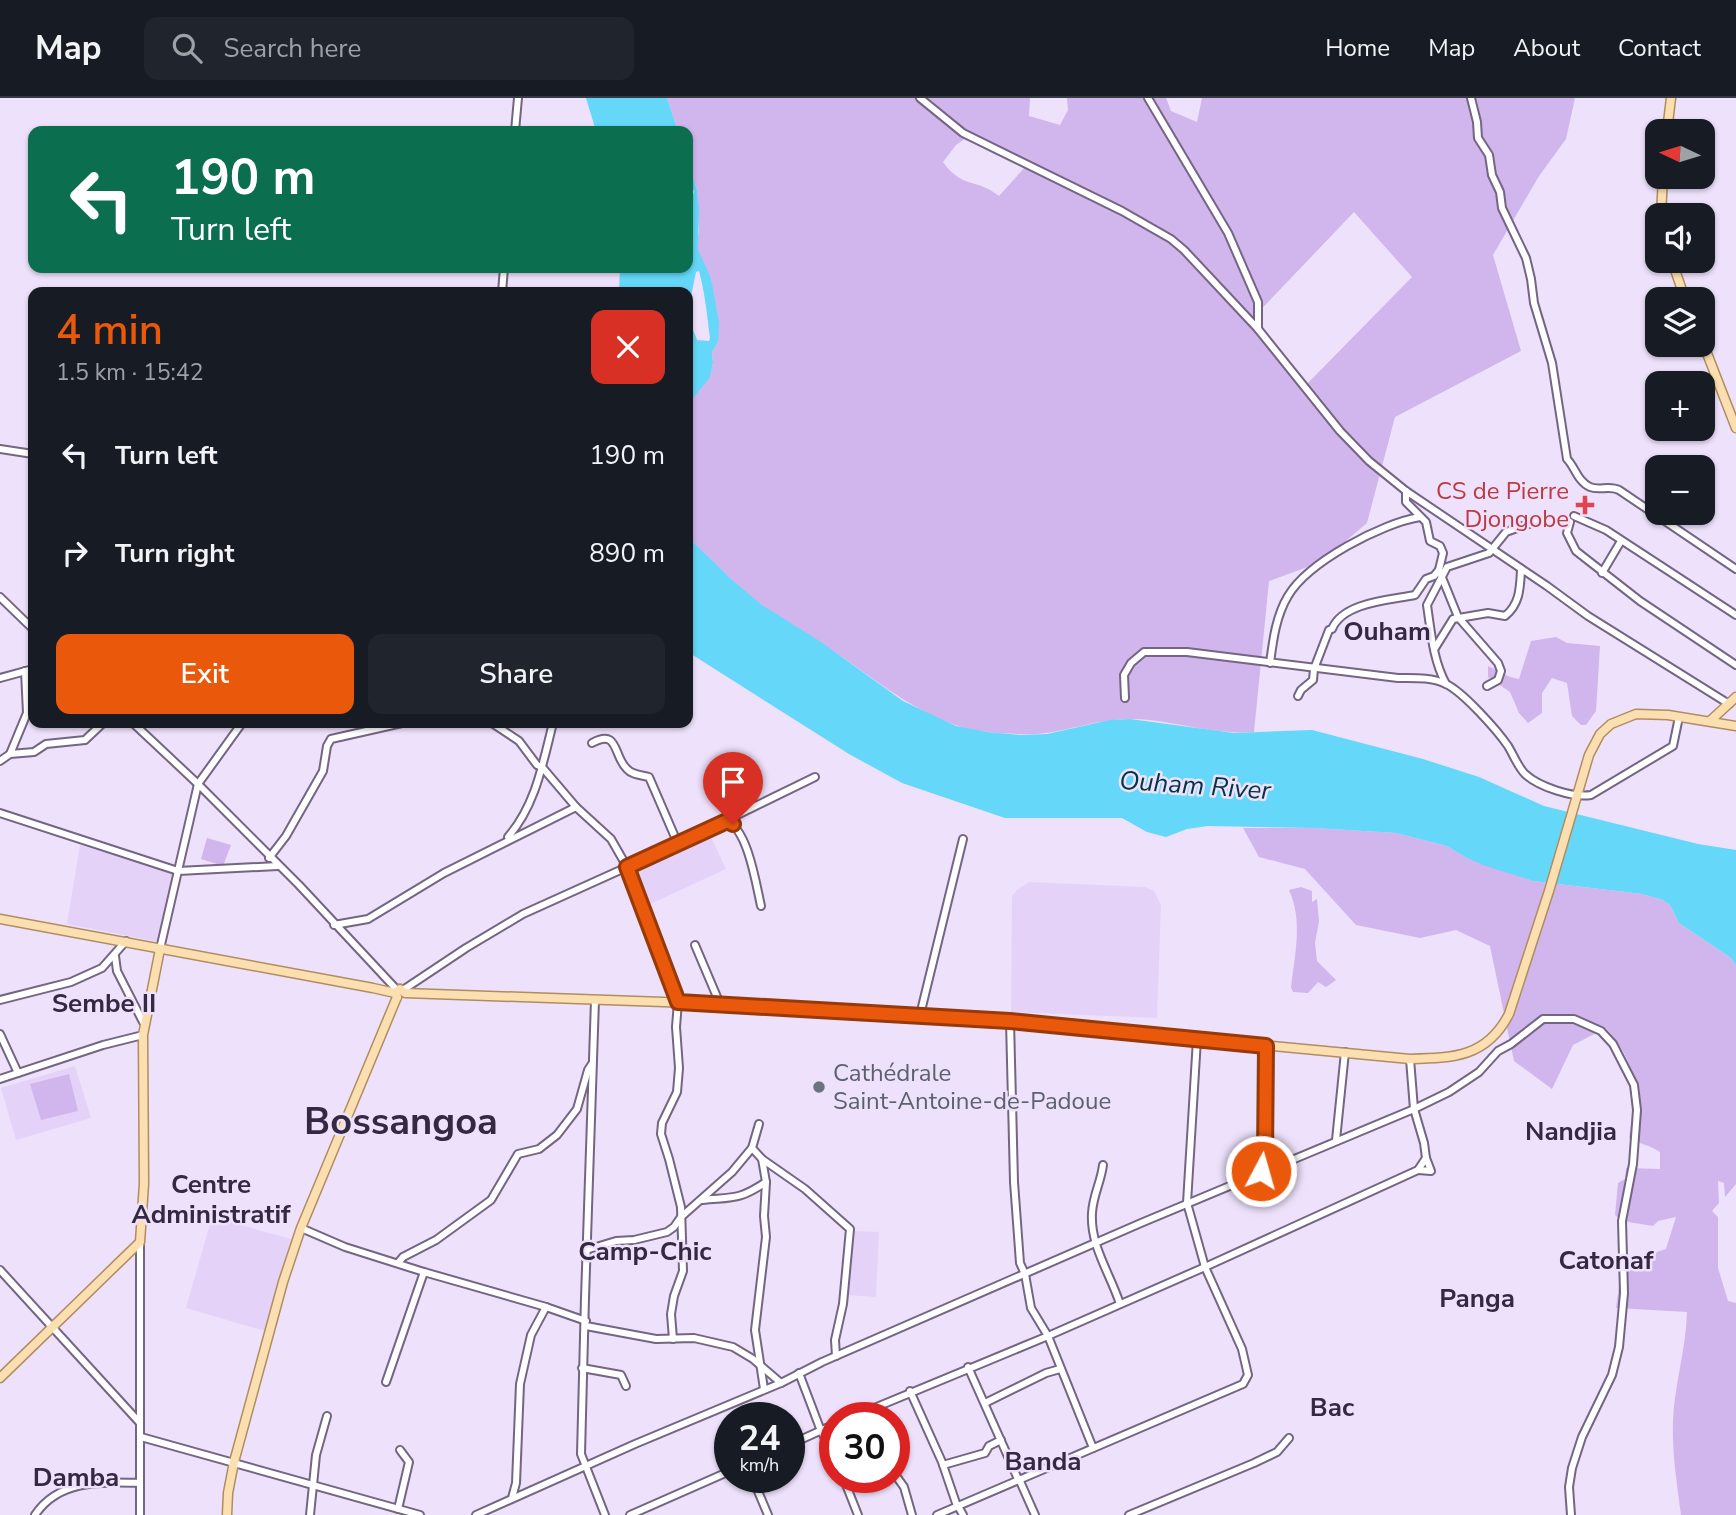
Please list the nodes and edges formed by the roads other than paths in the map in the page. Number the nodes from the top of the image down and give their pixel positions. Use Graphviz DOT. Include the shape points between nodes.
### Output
graph roads {
  1 [pos="518,98"];
  2 [pos="920,98"];
  3 [pos="1148,98"];
  4 [pos="1471,98"];
  5 [pos="1671,98"];
  6 [pos="1668,119"];
  7 [pos="515,126"];
  8 [pos="1258,329"];
  9 [pos="1708,357"];
  10 [pos="1736,428"];
  11 [pos="0,449"];
  12 [pos="28,453"];
  13 [pos="1406,491"];
  14 [pos="1420,517"];
  15 [pos="1537,521"];
  16 [pos="1621,541"];
  17 [pos="1491,549"];
  18 [pos="1736,569"];
  19 [pos="1521,570"];
  20 [pos="1440,573"];
  21 [pos="1602,573"];
  22 [pos="0,597"];
  23 [pos="1736,615"];
  24 [pos="1458,617"];
  25 [pos="28,624"];
  26 [pos="1434,649"];
  27 [pos="1270,663"];
  28 [pos="1736,665"];
  29 [pos="1314,669"];
  30 [pos="28,670"];
  31 [pos="0,678"];
  32 [pos="1446,684"];
  33 [pos="1487,686"];
  34 [pos="28,692"];
  35 [pos="1298,696"];
  36 [pos="1125,698"];
  37 [pos="1734,701"];
  38 [pos="1679,717"];
  39 [pos="1710,722"];
  40 [pos="1736,726"];
  41 [pos="98,728"];
  42 [pos="137,728"];
  43 [pos="238,728"];
  44 [pos="379,728"];
  45 [pos="500,728"];
  46 [pos="553,728"];
  47 [pos="592,743"];
  48 [pos="10,754"];
  49 [pos="0,761"];
  50 [pos="542,767"];
  51 [pos="815,777"];
  52 [pos="198,784"];
  53 [pos="1576,797"];
  54 [pos="576,807"];
  55 [pos="0,813"];
  56 [pos="727,821"];
  57 [pos="963,838"];
  58 [pos="504,841"];
  59 [pos="678,844"];
  60 [pos="270,858"];
  61 [pos="278,866"];
  62 [pos="627,867"];
  63 [pos="178,871"];
  64 [pos="761,906"];
  65 [pos="0,919"];
  66 [pos="334,925"];
  67 [pos="126,942"];
  68 [pos="695,945"];
  69 [pos="160,949"];
  70 [pos="115,956"];
  71 [pos="399,993"];
  72 [pos="0,1000"];
  73 [pos="595,1000"];
  74 [pos="678,1002"];
  75 [pos="720,1004"];
  76 [pos="920,1015"];
  77 [pos="1010,1021"];
  78 [pos="143,1031"];
  79 [pos="0,1034"];
  80 [pos="1198,1039"];
  81 [pos="1492,1039"];
  82 [pos="1266,1046"];
  83 [pos="1498,1051"];
  84 [pos="1345,1052"];
  85 [pos="1410,1059"];
  86 [pos="592,1065"];
  87 [pos="18,1073"];
  88 [pos="0,1079"];
  89 [pos="1414,1109"];
  90 [pos="759,1124"];
  91 [pos="1336,1140"];
  92 [pos="752,1148"];
  93 [pos="1265,1156"];
  94 [pos="1426,1158"];
  95 [pos="762,1159"];
  96 [pos="1103,1165"];
  97 [pos="1273,1167"];
  98 [pos="1418,1170"];
  99 [pos="1261,1171"];
  100 [pos="766,1182"];
  101 [pos="703,1200"];
  102 [pos="1188,1203"];
  103 [pos="681,1217"];
  104 [pos="301,1227"];
  105 [pos="140,1242"];
  106 [pos="1095,1244"];
  107 [pos="586,1250"];
  108 [pos="398,1263"];
  109 [pos="1205,1268"];
  110 [pos="0,1270"];
  111 [pos="424,1272"];
  112 [pos="1025,1274"];
  113 [pos="1119,1304"];
  114 [pos="545,1307"];
  115 [pos="586,1323"];
  116 [pos="54,1327"];
  117 [pos="1048,1336"];
  118 [pos="673,1339"];
  119 [pos="836,1356"];
  120 [pos="760,1365"];
  121 [pos="968,1367"];
  122 [pos="582,1368"];
  123 [pos="1060,1369"];
  124 [pos="799,1373"];
  125 [pos="0,1378"];
  126 [pos="386,1382"];
  127 [pos="781,1383"];
  128 [pos="626,1386"];
  129 [pos="764,1388"];
  130 [pos="911,1391"];
  131 [pos="889,1402"];
  132 [pos="985,1403"];
  133 [pos="327,1416"];
  134 [pos="140,1424"];
  135 [pos="819,1425"];
  136 [pos="141,1437"];
  137 [pos="1289,1438"];
  138 [pos="1001,1440"];
  139 [pos="1093,1448"];
  140 [pos="400,1450"];
  141 [pos="234,1462"];
  142 [pos="943,1465"];
  143 [pos="584,1467"];
  144 [pos="714,1478"];
  145 [pos="1018,1479"];
  146 [pos="140,1483"];
  147 [pos="311,1484"];
  148 [pos="759,1493"];
  149 [pos="849,1493"];
  150 [pos="906,1493"];
  151 [pos="512,1498"];
  152 [pos="958,1506"];
  153 [pos="398,1508"];
  154 [pos="35,1515"];
  155 [pos="140,1515"];
  156 [pos="227,1515"];
  157 [pos="310,1515"];
  158 [pos="420,1515"];
  159 [pos="476,1515"];
  160 [pos="605,1515"];
  161 [pos="630,1515"];
  162 [pos="768,1515"];
  163 [pos="858,1515"];
  164 [pos="912,1515"];
  165 [pos="937,1515"];
  166 [pos="963,1515"];
  167 [pos="1035,1515"];
  168 [pos="1129,1515"];
  169 [pos="1571,1515"];
  1 -- 7 [label="street"];
  2 -- 8 [label="street" via="963,133 1171,239"];
  3 -- 8 [label="street" via="1228,233 1258,302"];
  4 -- 18 [label="street" via="1478,138 1489,155 1502,208 1526,258 1552,363 1567,459 1591,488 1613,487"];
  5 -- 6 [label="main road"];
  8 -- 13 [label="street" via="1340,431"];
  9 -- 10 [label="main road"];
  11 -- 12 [label="street"];
  13 -- 14 [label="street" via="1406,502"];
  13 -- 17 [label="street"];
  14 -- 20 [label="street" via="1426,522 1430,541 1443,553"];
  14 -- 27 [label="street" via="1356,541 1298,583 1280,611"];
  15 -- 17 [label="street" via="1506,532"];
  16 -- 21 [label="street"];
  16 -- 21 [label="street" via="1606,530 1572,519 1567,533 1576,551"];
  16 -- 23 [label="street"];
  17 -- 19 [label="street"];
  17 -- 20 [label="street" via="1489,554"];
  19 -- 24 [label="street" via="1513,610 1504,616"];
  19 -- 37 [label="street" via="1588,616"];
  20 -- 24 [label="street"];
  20 -- 26 [label="street" via="1427,605"];
  20 -- 29 [label="street" via="1426,579 1415,595 1359,605 1329,630"];
  21 -- 28 [label="street"];
  22 -- 25 [label="street"];
  24 -- 26 [label="street"];
  24 -- 33 [label="street" via="1498,663 1498,680"];
  26 -- 32 [label="street"];
  27 -- 29 [label="street"];
  27 -- 36 [label="street" via="1187,652 1144,652 1124,674"];
  29 -- 32 [label="street" via="1425,678"];
  29 -- 35 [label="street" via="1313,680"];
  30 -- 31 [label="street"];
  32 -- 53 [label="street" via="1505,742 1525,774"];
  34 -- 48 [label="street" via="27,713"];
  37 -- 39 [label="main road"];
  38 -- 39 [label="main road"];
  38 -- 53 [label="street" via="1673,746 1591,795"];
  38 -- 53 [label="main road" via="1636,714 1611,724 1592,745"];
  39 -- 40 [label="main road"];
  41 -- 48 [label="street" via="85,740"];
  42 -- 52 [label="street"];
  43 -- 52 [label="street"];
  44 -- 60 [label="street" via="331,739 323,771"];
  45 -- 50 [label="street" via="519,741"];
  46 -- 50 [label="street"];
  47 -- 59 [label="street" via="609,739 629,772 653,781"];
  48 -- 49 [label="street"];
  50 -- 54 [label="street"];
  50 -- 58 [label="street" via="520,822"];
  51 -- 56 [label="street"];
  52 -- 60 [label="street"];
  52 -- 63 [label="street"];
  53 -- 81 [label="main road" via="1509,1014"];
  54 -- 58 [label="street"];
  54 -- 62 [label="street" via="611,838"];
  55 -- 63 [label="street"];
  56 -- 59 [label="street"];
  56 -- 64 [label="street" via="749,854"];
  57 -- 76 [label="street"];
  58 -- 66 [label="street" via="368,919"];
  59 -- 62 [label="street"];
  60 -- 61 [label="street"];
  61 -- 63 [label="street"];
  61 -- 66 [label="street"];
  62 -- 71 [label="street" via="523,914"];
  62 -- 74 [label="street"];
  63 -- 69 [label="street"];
  65 -- 67 [label="main road"];
  66 -- 71 [label="street"];
  67 -- 69 [label="main road"];
  67 -- 70 [label="street"];
  68 -- 75 [label="street"];
  69 -- 71 [label="main road"];
  69 -- 78 [label="main road"];
  70 -- 72 [label="street" via="102,968 71,982"];
  70 -- 78 [label="street" via="117,971 143,1019"];
  71 -- 73 [label="main road"];
  71 -- 104 [label="main road"];
  73 -- 74 [label="main road"];
  73 -- 86 [label="street"];
  74 -- 75 [label="main road"];
  74 -- 103 [label="street" via="677,1092 660,1135 670,1159"];
  75 -- 76 [label="main road"];
  76 -- 77 [label="main road"];
  77 -- 80 [label="main road"];
  77 -- 112 [label="street" via="1018,1248"];
  78 -- 87 [label="street"];
  78 -- 105 [label="main road"];
  79 -- 87 [label="street"];
  80 -- 82 [label="main road"];
  80 -- 102 [label="street"];
  81 -- 83 [label="street"];
  81 -- 85 [label="main road" via="1460,1055"];
  82 -- 84 [label="main road"];
  82 -- 93 [label="street"];
  83 -- 89 [label="street" via="1479,1072"];
  83 -- 169 [label="street" via="1543,1019 1573,1019 1601,1031 1634,1085 1637,1110 1622,1221 1624,1293 1619,1348 1572,1468"];
  84 -- 85 [label="main road"];
  84 -- 91 [label="street"];
  85 -- 89 [label="street"];
  86 -- 107 [label="street"];
  86 -- 108 [label="street" via="577,1109 557,1135 539,1149 518,1154 491,1200"];
  87 -- 88 [label="street"];
  89 -- 91 [label="street"];
  89 -- 94 [label="street"];
  90 -- 92 [label="street"];
  91 -- 97 [label="street"];
  92 -- 95 [label="street"];
  92 -- 101 [label="street"];
  93 -- 97 [label="street"];
  93 -- 99 [label="street"];
  94 -- 98 [label="street"];
  94 -- 98 [label="street" via="1431,1171"];
  95 -- 100 [label="street"];
  95 -- 119 [label="street" via="850,1229"];
  96 -- 106 [label="street" via="1092,1214"];
  97 -- 99 [label="street"];
  98 -- 109 [label="street"];
  99 -- 102 [label="street"];
  100 -- 101 [label="street" via="734,1199"];
  100 -- 120 [label="street" via="766,1237 755,1330"];
  101 -- 103 [label="street"];
  102 -- 106 [label="street"];
  102 -- 109 [label="street"];
  103 -- 107 [label="street" via="667,1232"];
  103 -- 118 [label="street" via="683,1271 670,1314"];
  104 -- 108 [label="street"];
  104 -- 141 [label="main road"];
  105 -- 116 [label="main road"];
  105 -- 134 [label="street"];
  106 -- 112 [label="street"];
  106 -- 113 [label="street"];
  107 -- 115 [label="street"];
  108 -- 111 [label="street"];
  109 -- 113 [label="street"];
  109 -- 139 [label="street" via="1242,1349 1248,1375 1243,1384"];
  110 -- 116 [label="street"];
  111 -- 114 [label="street"];
  111 -- 126 [label="street"];
  112 -- 117 [label="street" via="1031,1308"];
  112 -- 119 [label="street"];
  113 -- 117 [label="street"];
  114 -- 115 [label="street"];
  114 -- 151 [label="street" via="531,1335 520,1384"];
  115 -- 118 [label="street"];
  115 -- 122 [label="street"];
  116 -- 125 [label="main road"];
  116 -- 134 [label="street"];
  117 -- 121 [label="street"];
  117 -- 123 [label="street"];
  118 -- 120 [label="street" via="694,1338 733,1347"];
  119 -- 124 [label="street"];
  120 -- 127 [label="street"];
  120 -- 129 [label="street"];
  121 -- 130 [label="street"];
  121 -- 132 [label="street"];
  122 -- 128 [label="street" via="621,1375"];
  122 -- 143 [label="street"];
  123 -- 132 [label="street"];
  123 -- 139 [label="street"];
  124 -- 127 [label="street"];
  124 -- 135 [label="street"];
  127 -- 129 [label="street"];
  129 -- 143 [label="street"];
  130 -- 131 [label="street"];
  130 -- 142 [label="street"];
  132 -- 138 [label="street"];
  133 -- 147 [label="street"];
  134 -- 136 [label="street"];
  136 -- 141 [label="street"];
  136 -- 146 [label="street"];
  137 -- 168 [label="street" via="1277,1452"];
  138 -- 142 [label="street" via="985,1453"];
  138 -- 145 [label="street"];
  139 -- 145 [label="street"];
  140 -- 153 [label="street" via="409,1462"];
  141 -- 147 [label="street"];
  141 -- 156 [label="main road"];
  142 -- 152 [label="street"];
  143 -- 151 [label="street"];
  143 -- 160 [label="street"];
  144 -- 161 [label="street"];
  145 -- 152 [label="street"];
  145 -- 167 [label="street"];
  146 -- 154 [label="street" via="96,1481 63,1491"];
  146 -- 155 [label="street"];
  147 -- 153 [label="street"];
  147 -- 157 [label="street"];
  148 -- 162 [label="street"];
  149 -- 163 [label="street"];
  150 -- 164 [label="street"];
  151 -- 159 [label="street"];
  152 -- 165 [label="street"];
  152 -- 166 [label="street"];
  153 -- 158 [label="street"];
}
